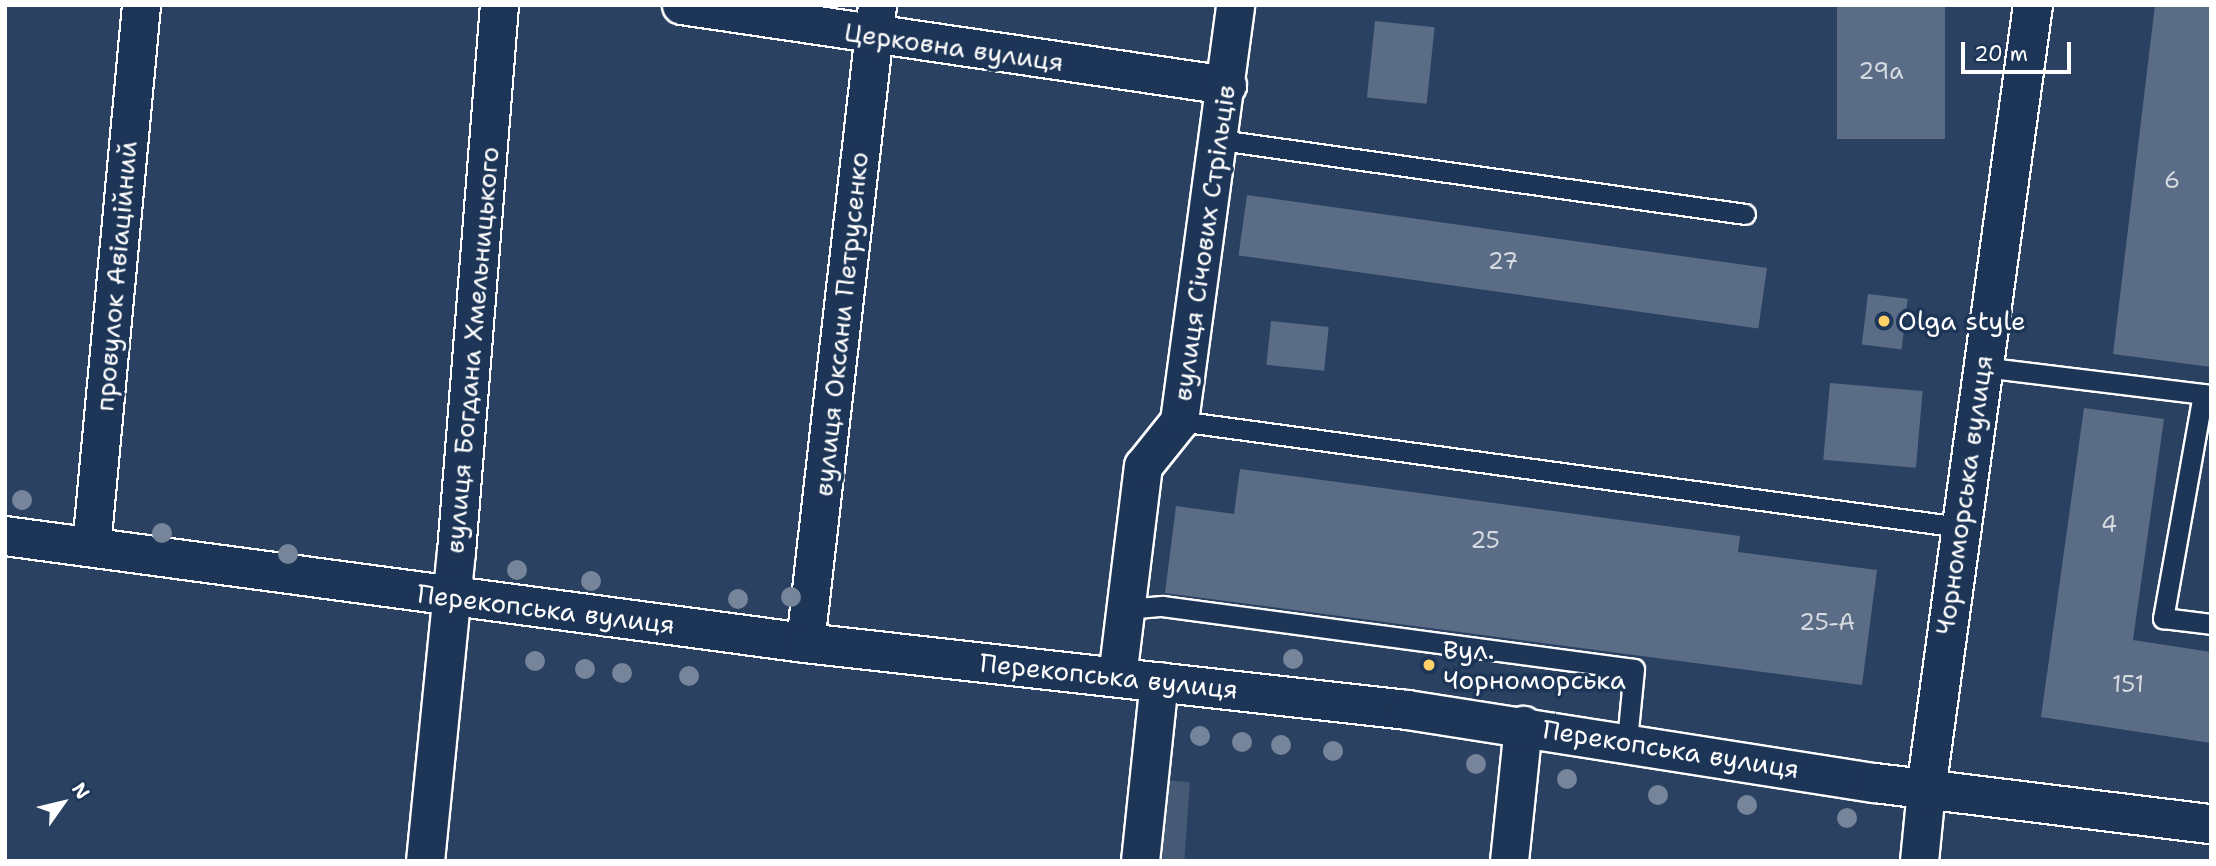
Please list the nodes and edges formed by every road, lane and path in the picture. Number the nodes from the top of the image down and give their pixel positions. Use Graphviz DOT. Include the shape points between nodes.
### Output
graph roads {
  1 [pos="141,5"];
  2 [pos="499,5"];
  3 [pos="681,5"];
  4 [pos="1236,5"];
  5 [pos="2033,5"];
  6 [pos="875,21"];
  7 [pos="1227,85"];
  8 [pos="1220,140"];
  9 [pos="1745,214"];
  10 [pos="1983,368"];
  11 [pos="2207,394"];
  12 [pos="1180,421"];
  13 [pos="1959,527"];
  14 [pos="5,536"];
  15 [pos="91,547"];
  16 [pos="450,597"];
  17 [pos="1126,609"];
  18 [pos="2211,624"];
  19 [pos="805,643"];
  20 [pos="1117,677"];
  21 [pos="1158,681"];
  22 [pos="1523,725"];
  23 [pos="1628,740"];
  24 [pos="1926,790"];
  25 [pos="2211,824"];
  26 [pos="425,861"];
  27 [pos="1140,861"];
  28 [pos="1509,861"];
  29 [pos="1919,861"];
  1 -- 15 [label="street, провулок Авіаційний"];
  2 -- 16 [label="street, вулиця Богдана Хмельницького"];
  3 -- 6 [label="street, Церковна вулиця"];
  4 -- 7 [label="street, вулиця Січових Стрільців"];
  5 -- 10 [label="main road, Чорноморська вулиця"];
  6 -- 7 [label="street, Церковна вулиця"];
  6 -- 19 [label="street, вулиця Оксани Петрусенко"];
  7 -- 8 [label="street, вулиця Січових Стрільців"];
  8 -- 9 [label="lane"];
  8 -- 12 [label="street, вулиця Січових Стрільців"];
  10 -- 11 [label="lane"];
  10 -- 13 [label="main road, Чорноморська вулиця"];
  11 -- 18 [label="lane" via="2163,618"];
  12 -- 13 [label="lane"];
  12 -- 17 [label="street, вулиця Січових Стрільців" via="1143,466"];
  13 -- 24 [label="main road, Чорноморська вулиця"];
  14 -- 15 [label="main road, Перекопська вулиця"];
  15 -- 16 [label="main road, Перекопська вулиця"];
  16 -- 19 [label="main road, Перекопська вулиця"];
  16 -- 26 [label="street, вулиця Богдана Хмельницького"];
  17 -- 20 [label="street, вулиця Січових Стрільців"];
  17 -- 23 [label="lane" via="1162,606 1634,669"];
  19 -- 20 [label="main road, Перекопська вулиця"];
  20 -- 21 [label="main road, Перекопська вулиця"];
  21 -- 22 [label="main road, Перекопська вулиця"];
  21 -- 27 [label="street"];
  22 -- 23 [label="main road, Перекопська вулиця"];
  22 -- 28 [label="street"];
  23 -- 24 [label="main road, Перекопська вулиця"];
  24 -- 25 [label="main road, Перекопська вулиця"];
  24 -- 29 [label="street, Чорноморська вулиця"];
}
